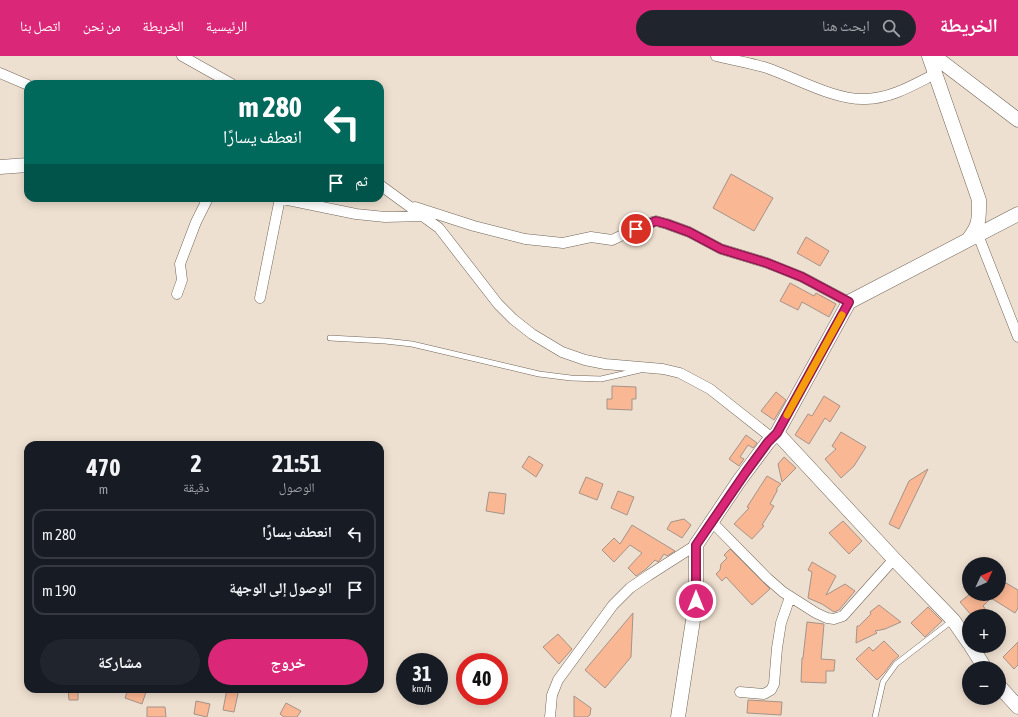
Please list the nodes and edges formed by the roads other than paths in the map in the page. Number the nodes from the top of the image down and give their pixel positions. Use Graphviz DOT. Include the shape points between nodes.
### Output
graph roads {
  1 [pos="182,56"];
  2 [pos="716,56"];
  3 [pos="929,56"];
  4 [pos="934,56"];
  5 [pos="0,73"];
  6 [pos="935,74"];
  7 [pos="225,80"];
  8 [pos="24,83"];
  9 [pos="1018,120"];
  10 [pos="24,165"];
  11 [pos="0,166"];
  12 [pos="384,188"];
  13 [pos="206,202"];
  14 [pos="278,202"];
  15 [pos="298,202"];
  16 [pos="407,204"];
  17 [pos="1018,214"];
  18 [pos="423,216"];
  19 [pos="972,238"];
  20 [pos="177,294"];
  21 [pos="260,298"];
  22 [pos="849,302"];
  23 [pos="1018,337"];
  24 [pos="330,338"];
  25 [pos="651,368"];
  26 [pos="774,436"];
  27 [pos="712,521"];
  28 [pos="696,545"];
  29 [pos="894,559"];
  30 [pos="790,597"];
  31 [pos="954,620"];
  32 [pos="962,632"];
  33 [pos="740,692"];
  34 [pos="1006,694"];
  35 [pos="1018,707"];
  36 [pos="550,717"];
  37 [pos="678,717"];
  38 [pos="876,717"];
  1 -- 7 [label="street"];
  2 -- 6 [label="street" via="766,68 840,96 865,100 900,92"];
  3 -- 6 [label="street"];
  4 -- 9 [label="street"];
  5 -- 8 [label="street"];
  6 -- 19 [label="street" via="979,200 977,228"];
  10 -- 11 [label="street"];
  12 -- 16 [label="street"];
  13 -- 20 [label="street" via="180,264 182,280"];
  14 -- 21 [label="street"];
  15 -- 18 [label="street" via="356,214 384,217"];
  16 -- 18 [label="street"];
  16 -- 22 [label="street" via="474,226 525,239 563,243 591,237 612,240 656,221 689,232 721,249 802,277"];
  17 -- 19 [label="street"];
  18 -- 25 [label="street" via="438,228 498,304 532,334 562,352 585,360"];
  19 -- 22 [label="street"];
  19 -- 23 [label="street"];
  22 -- 26 [label="street"];
  24 -- 25 [label="lane" via="412,344 538,374 571,378 601,379"];
  25 -- 26 [label="street" via="680,373 710,389"];
  26 -- 27 [label="street"];
  26 -- 29 [label="street"];
  27 -- 28 [label="street"];
  27 -- 30 [label="street" via="767,578"];
  28 -- 36 [label="street" via="649,574 613,605 558,680 552,696"];
  28 -- 37 [label="street" via="696,601"];
  29 -- 30 [label="street" via="843,616 827,618"];
  29 -- 31 [label="street"];
  30 -- 33 [label="street" via="781,623 774,684 771,690 764,694"];
  31 -- 32 [label="street"];
  31 -- 38 [label="lane" via="896,664 883,682"];
  34 -- 35 [label="street"];
}
